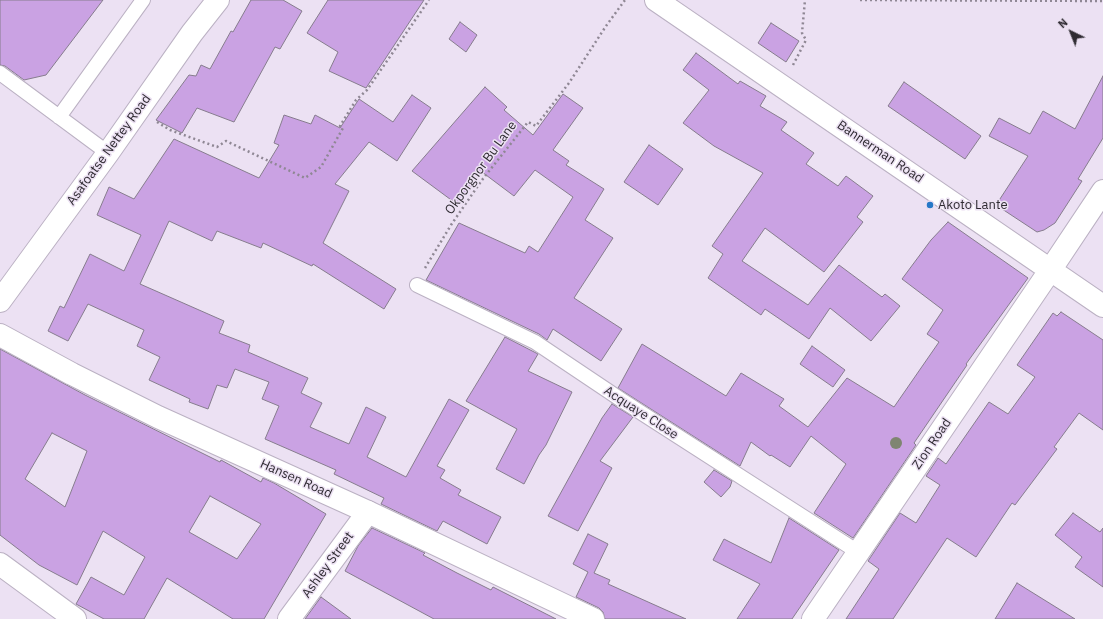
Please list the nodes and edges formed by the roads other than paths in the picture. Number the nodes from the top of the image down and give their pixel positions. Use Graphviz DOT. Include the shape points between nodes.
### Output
graph roads {
  1 [pos="143,0"];
  2 [pos="218,0"];
  3 [pos="656,0"];
  4 [pos="0,73"];
  5 [pos="59,117"];
  6 [pos="108,153"];
  7 [pos="1103,191"];
  8 [pos="1051,269"];
  9 [pos="418,285"];
  10 [pos="0,301"];
  11 [pos="1103,306"];
  12 [pos="0,335"];
  13 [pos="368,512"];
  14 [pos="858,552"];
  15 [pos="0,564"];
  16 [pos="75,619"];
  17 [pos="289,619"];
  18 [pos="593,619"];
  19 [pos="813,619"];
  1 -- 5 [label="lane"];
  2 -- 6 [label="street, Asafoatse Nettey Road"];
  3 -- 8 [label="street, Bannerman Road"];
  4 -- 5 [label="lane"];
  5 -- 6 [label="lane"];
  6 -- 10 [label="street, Asafoatse Nettey Road"];
  7 -- 8 [label="street, Zion Road"];
  8 -- 11 [label="street, Bannerman Road"];
  8 -- 14 [label="street, Zion Road"];
  9 -- 14 [label="lane, Acquaye Close" via="534,342"];
  12 -- 13 [label="street, Hansen Road" via="158,417"];
  13 -- 17 [label="street, Ashley Street"];
  13 -- 18 [label="street, Hansen Road"];
  14 -- 19 [label="street, Zion Road"];
  15 -- 16 [label="street"];
}
